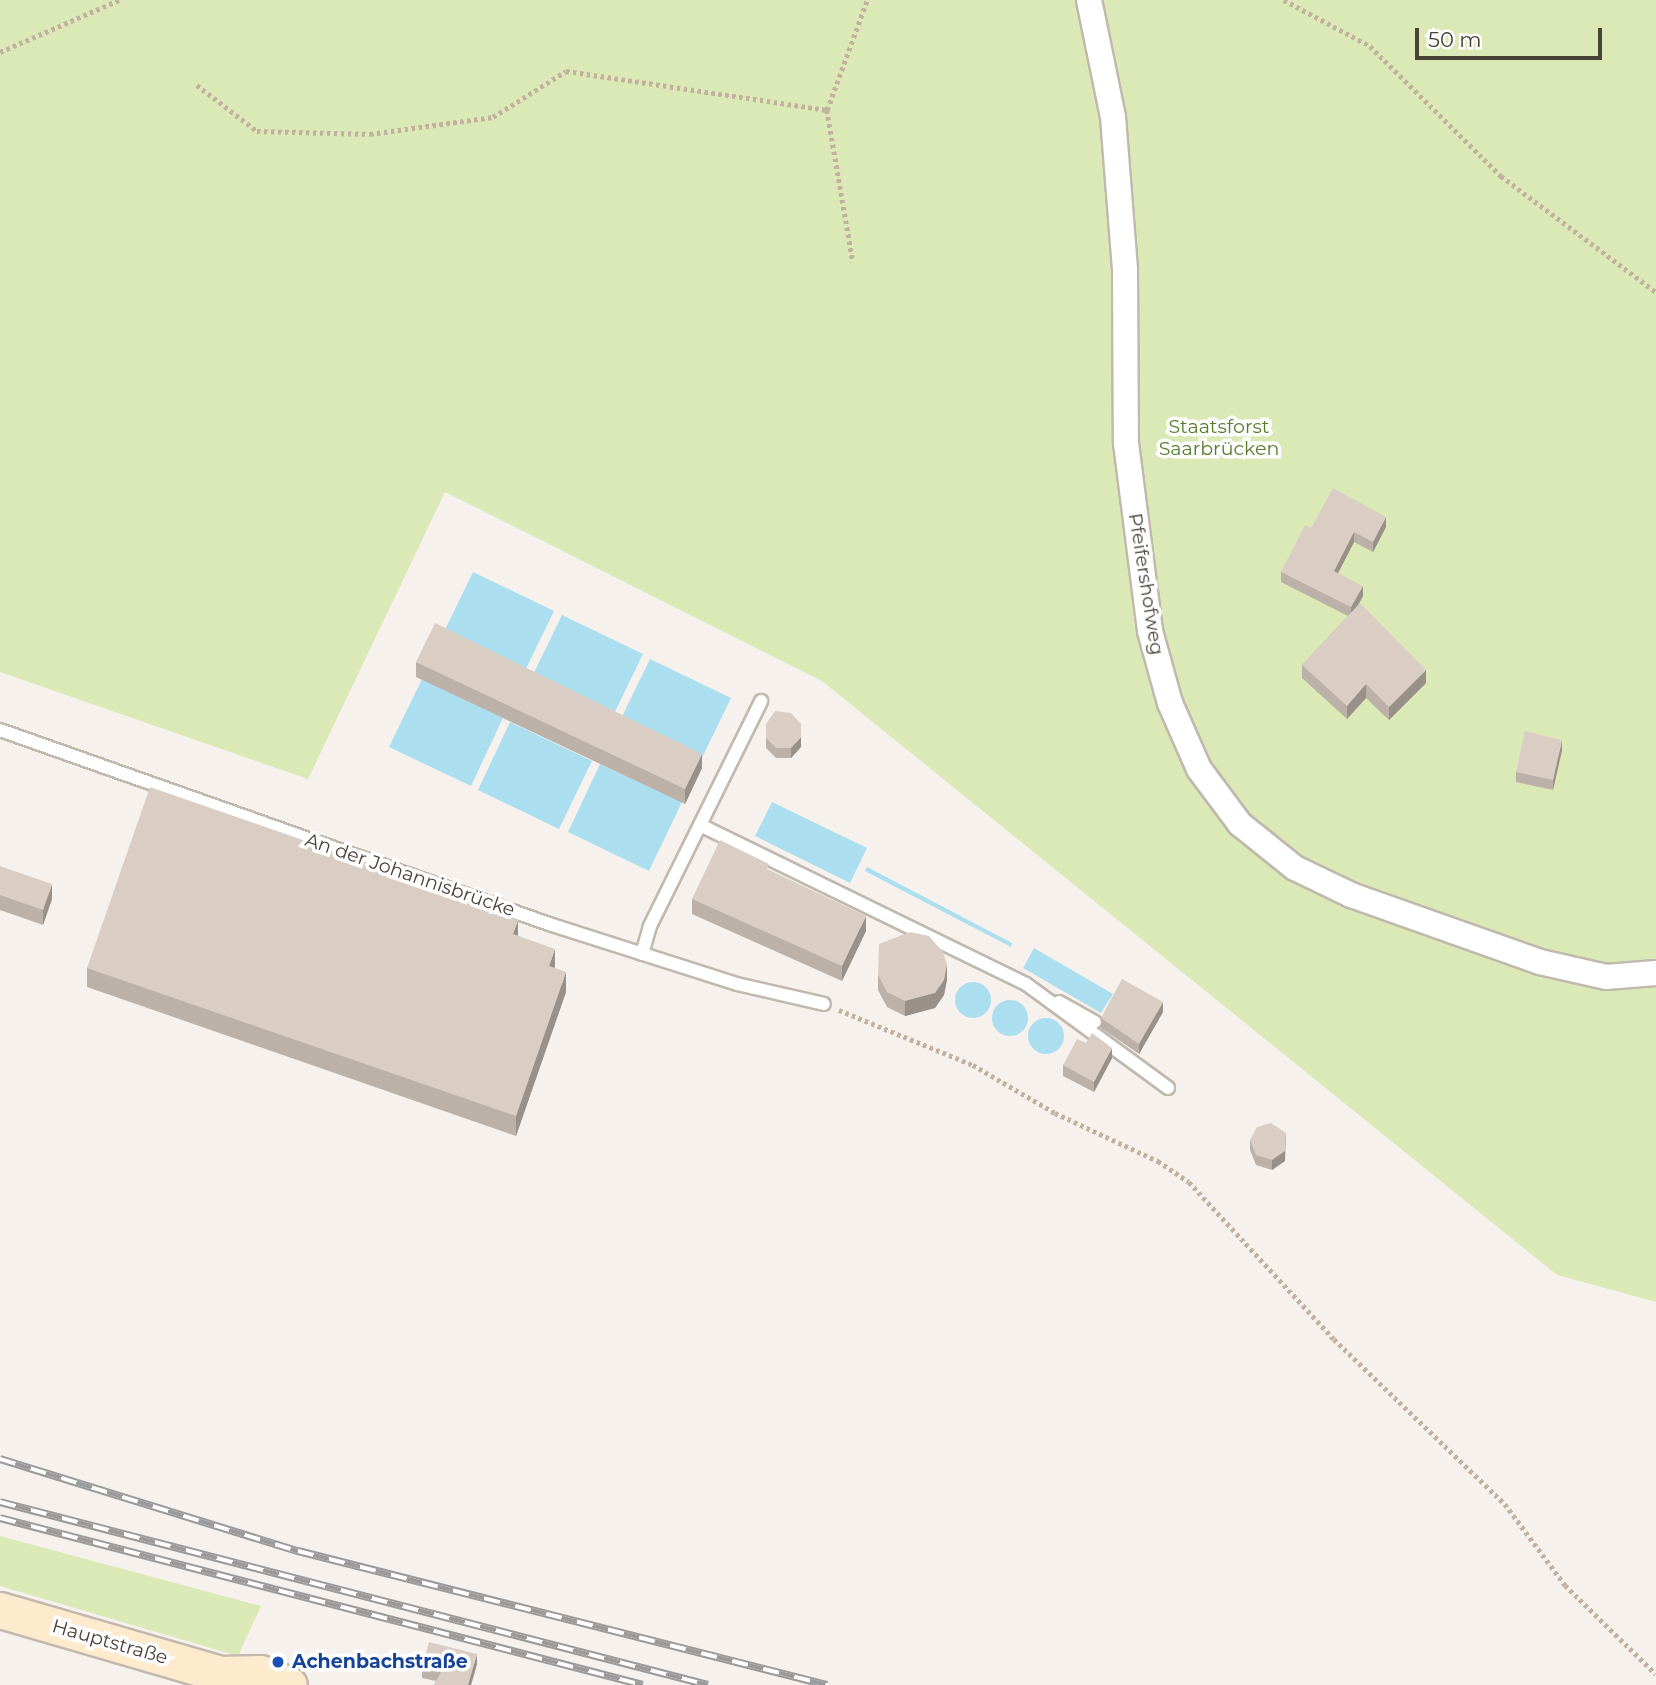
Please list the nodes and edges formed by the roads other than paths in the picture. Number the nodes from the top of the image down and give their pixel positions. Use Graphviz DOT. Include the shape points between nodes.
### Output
graph roads {
  1 [pos="1089,0"];
  2 [pos="761,701"];
  3 [pos="0,730"];
  4 [pos="700,825"];
  5 [pos="642,954"];
  6 [pos="1656,974"];
  7 [pos="1026,984"];
  8 [pos="824,1004"];
  9 [pos="1096,1022"];
  10 [pos="1168,1088"];
  11 [pos="0,1610"];
  12 [pos="216,1679"];
  13 [pos="289,1685"];
  1 -- 6 [label="street, Pfeifershofweg" via="1112,117 1125,271 1126,443 1150,631 1170,703 1199,769 1240,824 1294,868 1351,895 1540,962 1606,977"];
  2 -- 4 [label="lane"];
  3 -- 5 [label="lane, An der Johannisbrücke"];
  4 -- 5 [label="lane" via="650,926"];
  4 -- 7 [label="lane"];
  5 -- 8 [label="lane, An der Johannisbrücke" via="737,984"];
  7 -- 9 [label="lane"];
  7 -- 10 [label="lane"];
  11 -- 12 [label="main road, Hauptstraße"];
  12 -- 13 [label="main road, Hauptstraße" via="260,1673"];
}
